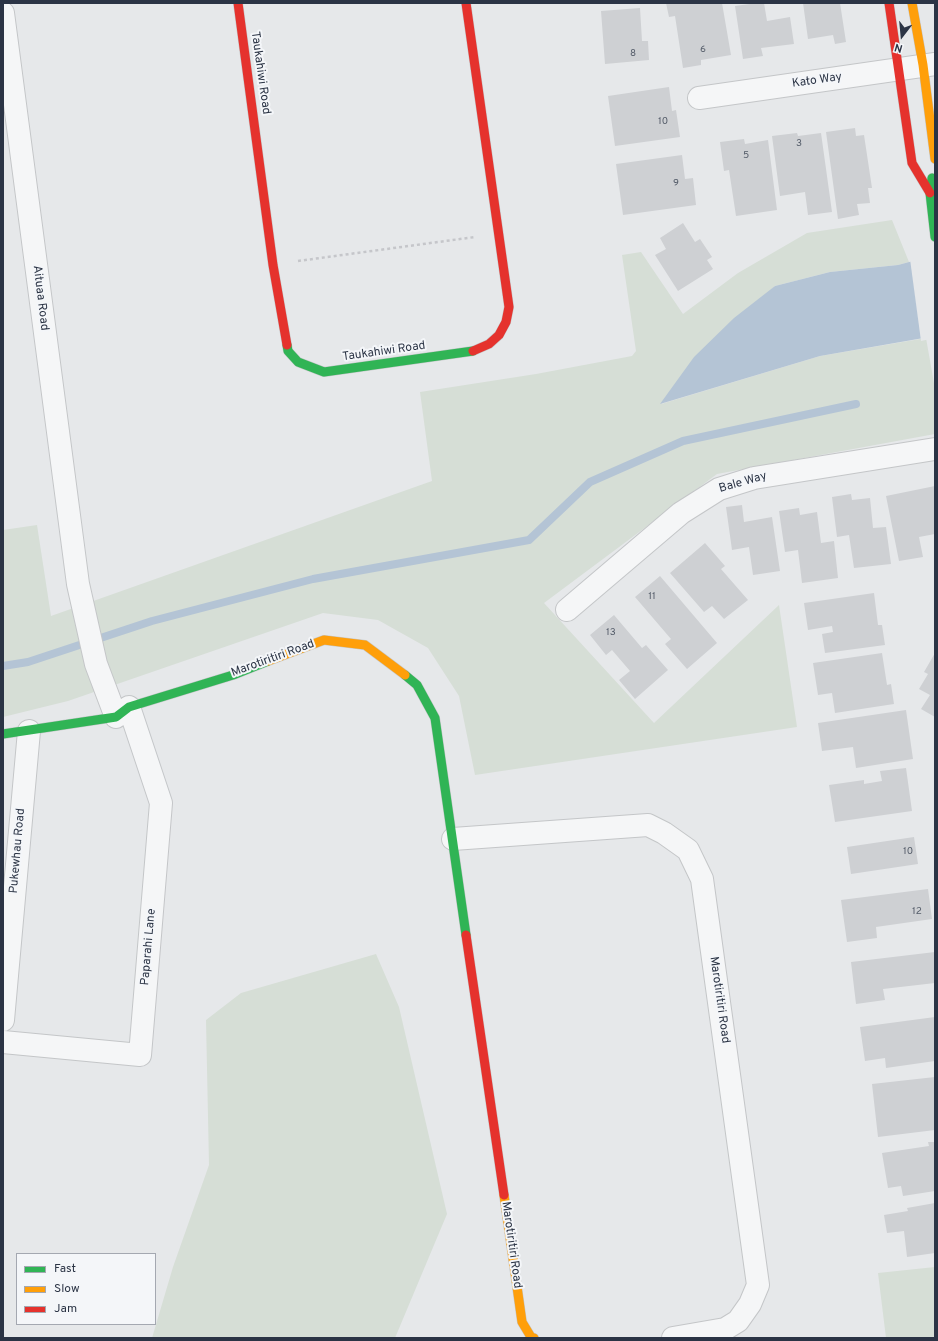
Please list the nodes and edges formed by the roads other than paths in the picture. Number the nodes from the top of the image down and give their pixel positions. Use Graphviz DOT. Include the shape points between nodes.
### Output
graph roads {
  1 [pos="238,3"];
  2 [pos="466,3"];
  3 [pos="889,3"];
  4 [pos="912,3"];
  5 [pos="3,13"];
  6 [pos="929,65"];
  7 [pos="899,69"];
  8 [pos="699,98"];
  9 [pos="935,159"];
  10 [pos="935,163"];
  11 [pos="930,193"];
  12 [pos="935,237"];
  13 [pos="935,449"];
  14 [pos="568,610"];
  15 [pos="122,712"];
  16 [pos="29,731"];
  17 [pos="3,734"];
  18 [pos="453,838"];
  19 [pos="3,1020"];
  20 [pos="3,1042"];
  21 [pos="534,1338"];
  22 [pos="673,1338"];
  1 -- 2 [label="street, Taukahiwi Road" via="273,265 288,351 298,362 324,372 472,351 489,344 499,335 506,322 509,307"];
  3 -- 7 [label="street"];
  4 -- 6 [label="street"];
  5 -- 15 [label="street, Aituaa Road" via="78,584 96,664"];
  6 -- 7 [label="street, Kato Way"];
  6 -- 9 [label="street"];
  7 -- 8 [label="street, Kato Way"];
  7 -- 11 [label="street" via="912,163"];
  10 -- 11 [label="street"];
  11 -- 12 [label="street"];
  13 -- 14 [label="street, Bale Way" via="754,478 719,489 681,513"];
  15 -- 16 [label="street"];
  15 -- 18 [label="street, Marotiritiri Road" via="233,675 324,640 366,645 417,685 434,718"];
  15 -- 20 [label="street, Paparahi Lane" via="161,803 140,1055"];
  16 -- 17 [label="street"];
  16 -- 19 [label="street, Pukewhau Road"];
  18 -- 21 [label="street, Marotiritiri Road" via="522,1322"];
  18 -- 22 [label="street, Marotiritiri Road" via="648,826 664,833 688,850 702,879 758,1285 750,1304 738,1321 725,1329"];
}
